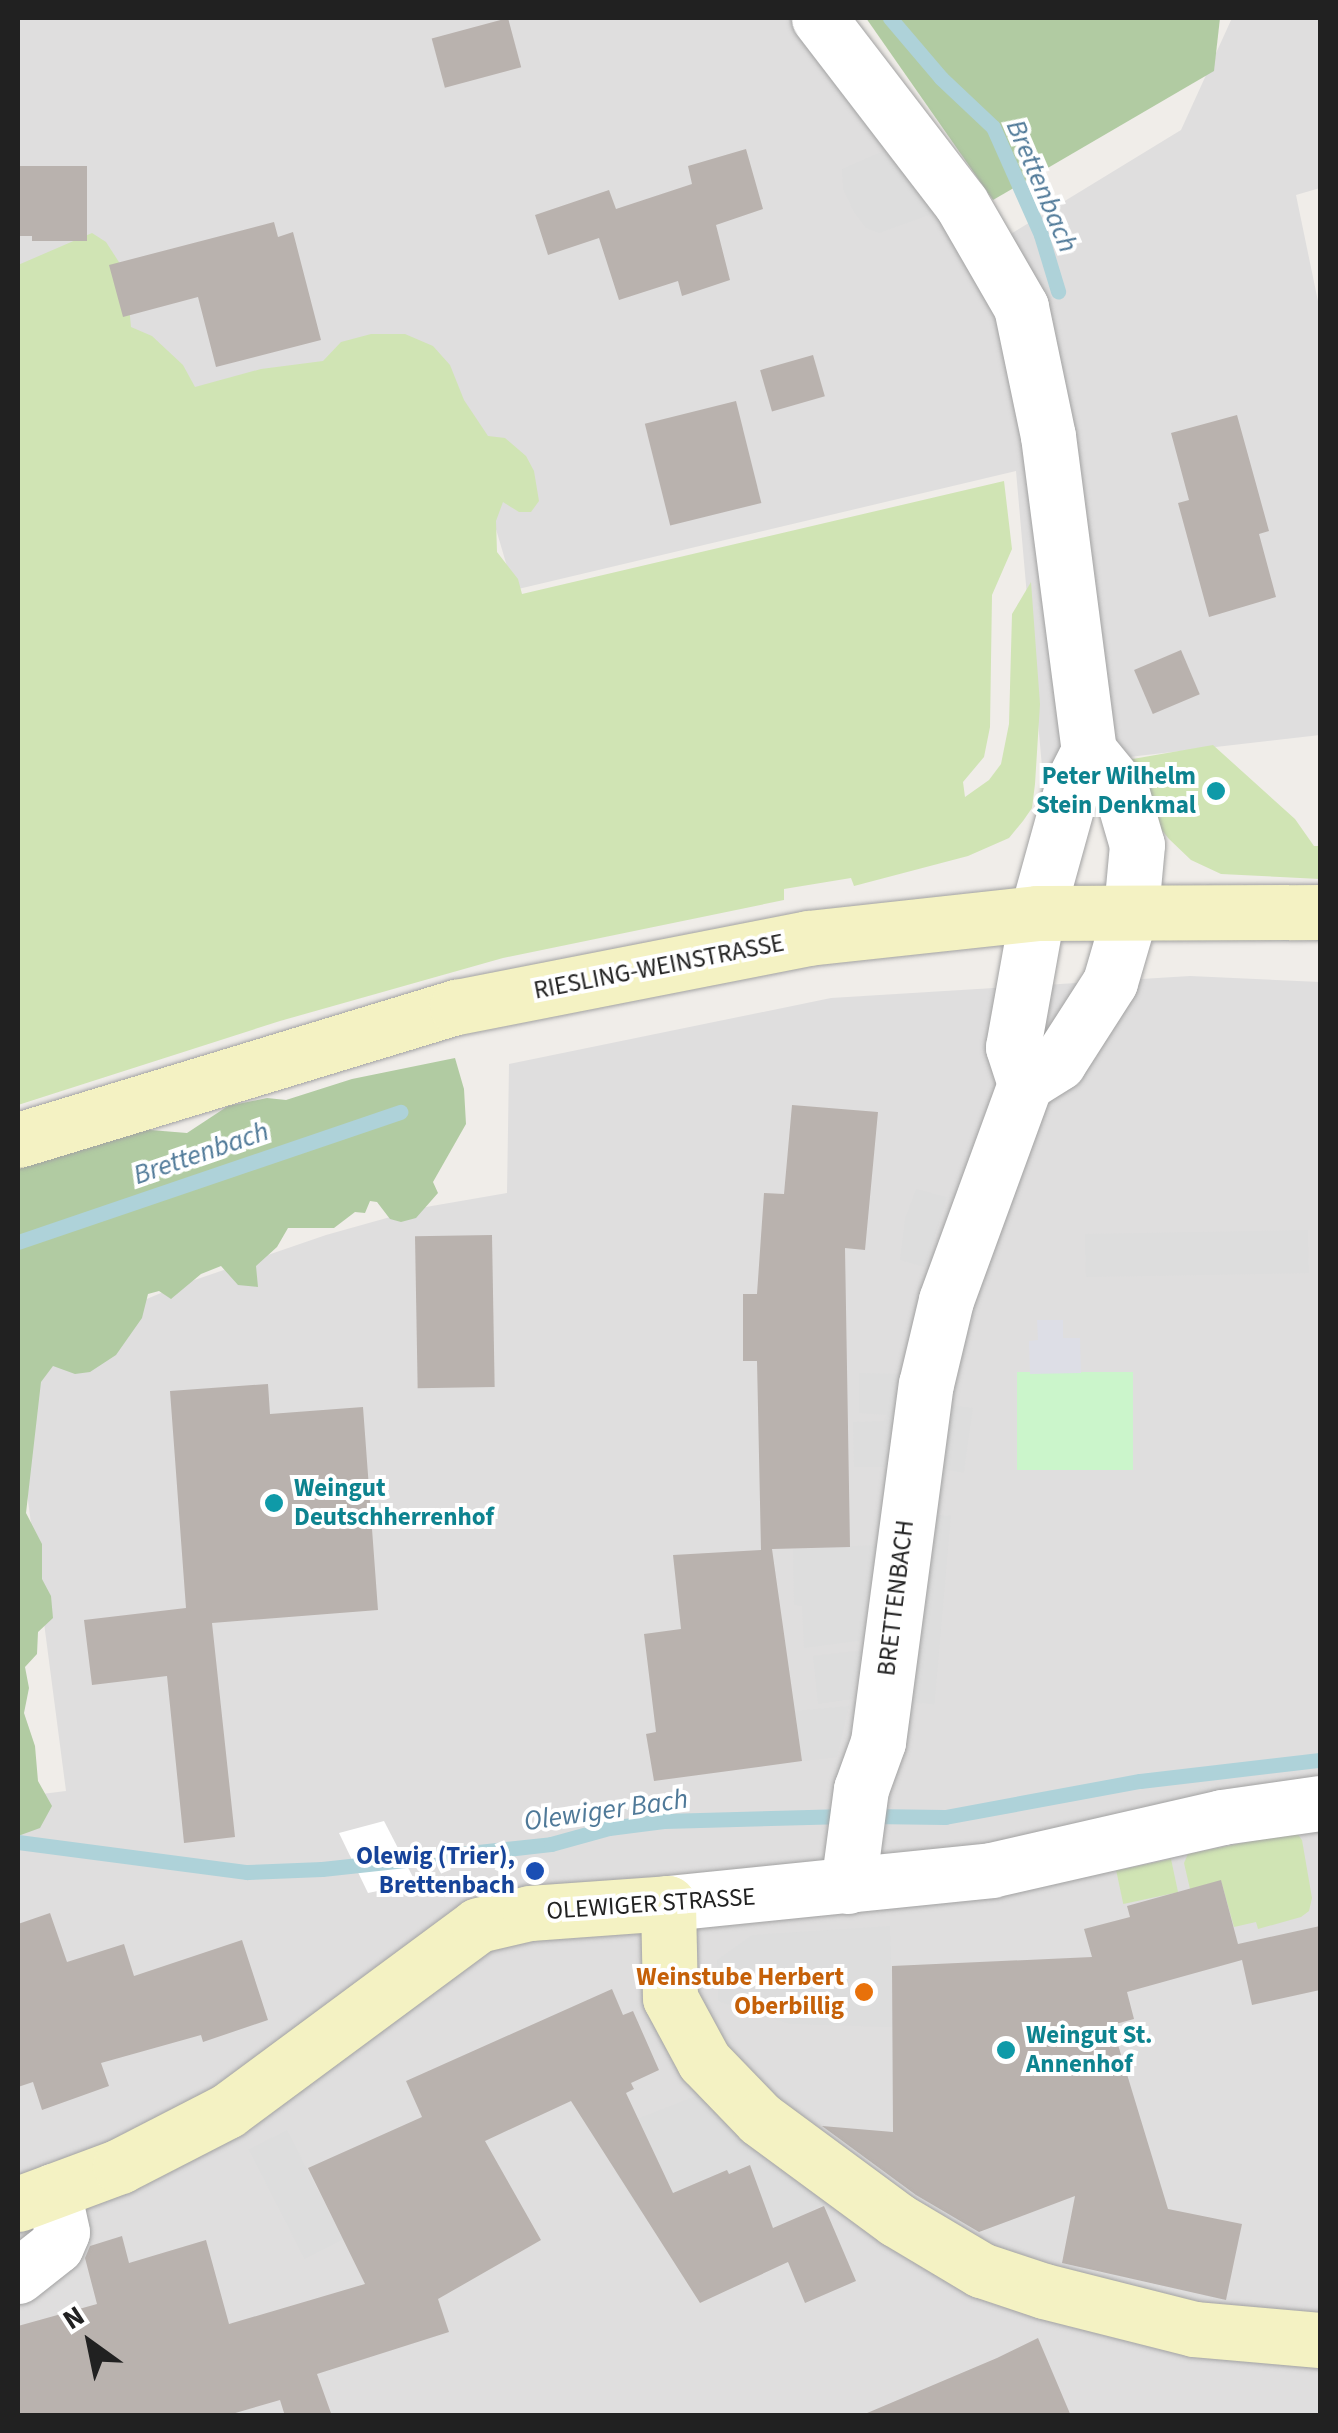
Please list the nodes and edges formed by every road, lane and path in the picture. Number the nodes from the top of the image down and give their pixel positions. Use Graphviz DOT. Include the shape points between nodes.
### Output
graph roads {
  1 [pos="819,18"];
  2 [pos="1089,751"];
  3 [pos="1132,910"];
  4 [pos="1038,912"];
  5 [pos="1320,912"];
  6 [pos="1024,1084"];
  7 [pos="18,1140"];
  8 [pos="1320,1802"];
  9 [pos="854,1838"];
  10 [pos="668,1903"];
  11 [pos="36,2197"];
  12 [pos="18,2276"];
  13 [pos="1320,2340"];
  1 -- 2 [label="street" via="961,202 1021,306 1048,436"];
  2 -- 3 [label="street" via="1112,776 1134,831 1139,858"];
  2 -- 4 [label="street" via="1074,780"];
  3 -- 4 [label="street, RIESLING-WEINSTRASSE"];
  3 -- 5 [label="street, RIESLING-WEINSTRASSE"];
  3 -- 6 [label="street" via="1110,982 1094,1010 1058,1063"];
  4 -- 6 [label="street" via="1013,1047"];
  4 -- 7 [label="street, RIESLING-WEINSTRASSE" via="808,938 457,1007"];
  6 -- 9 [label="street, BRETTENBACH" via="946,1300 926,1384 878,1742"];
  8 -- 9 [label="street, OLEWIGER STRASSE" via="1222,1817 1010,1866"];
  9 -- 10 [label="street, OLEWIGER STRASSE"];
  10 -- 11 [label="street, OLEWIGER STRASSE" via="530,1912 478,1925 226,2111 120,2166"];
  10 -- 13 [label="street" via="670,1998 704,2061 760,2119 898,2220 981,2270 1044,2292 1194,2329"];
  11 -- 12 [label="street, OLEWIGER STRASSE" via="62,2223 56,2246"];
}
